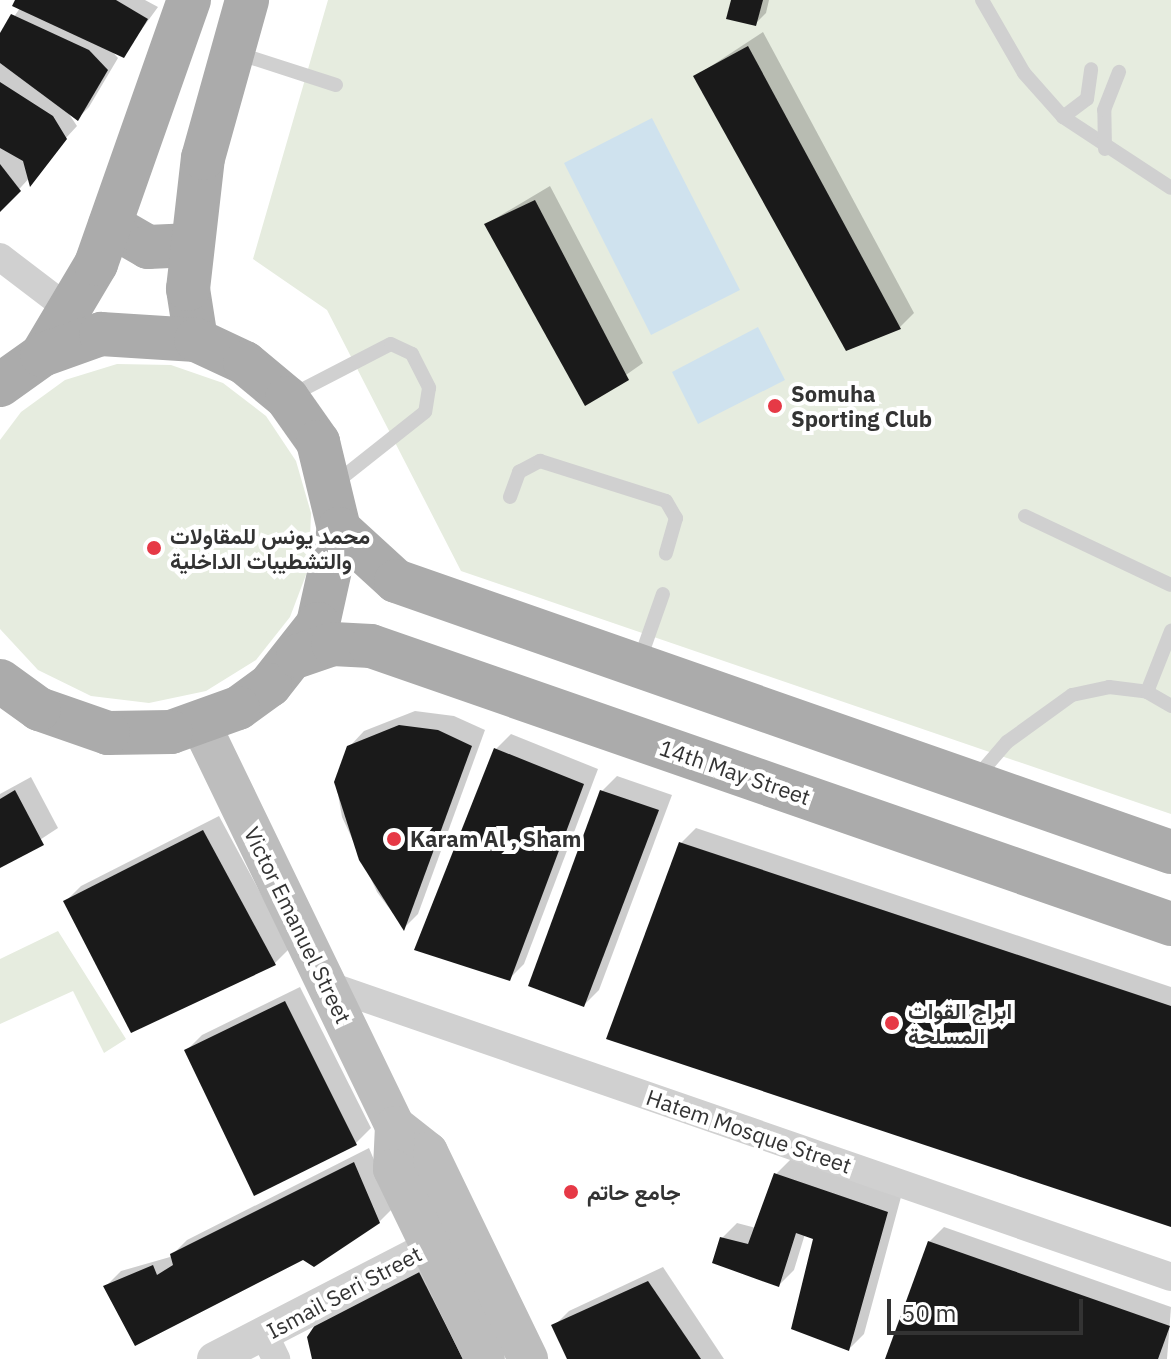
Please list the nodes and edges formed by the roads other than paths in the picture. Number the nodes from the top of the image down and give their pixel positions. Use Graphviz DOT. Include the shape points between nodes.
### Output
graph roads {
  1 [pos="189,0"];
  2 [pos="247,0"];
  3 [pos="982,0"];
  4 [pos="232,52"];
  5 [pos="1091,69"];
  6 [pos="1119,72"];
  7 [pos="336,85"];
  8 [pos="1063,117"];
  9 [pos="1105,149"];
  10 [pos="1171,188"];
  11 [pos="110,225"];
  12 [pos="192,245"];
  13 [pos="0,257"];
  14 [pos="71,311"];
  15 [pos="196,340"];
  16 [pos="42,355"];
  17 [pos="0,385"];
  18 [pos="287,398"];
  19 [pos="334,485"];
  20 [pos="510,497"];
  21 [pos="1025,516"];
  22 [pos="339,529"];
  23 [pos="666,554"];
  24 [pos="1171,585"];
  25 [pos="663,594"];
  26 [pos="1171,631"];
  27 [pos="298,656"];
  28 [pos="637,666"];
  29 [pos="0,681"];
  30 [pos="1147,692"];
  31 [pos="1171,706"];
  32 [pos="201,725"];
  33 [pos="971,784"];
  34 [pos="1171,852"];
  35 [pos="1171,924"];
  36 [pos="327,985"];
  37 [pos="395,1126"];
  38 [pos="431,1247"];
  39 [pos="1171,1277"];
  40 [pos="270,1346"];
  41 [pos="214,1359"];
  42 [pos="485,1359"];
  43 [pos="528,1359"];
  1 -- 11 [label="main road"];
  2 -- 4 [label="main road"];
  3 -- 8 [label="lane" via="1024,73"];
  4 -- 7 [label="lane"];
  4 -- 12 [label="main road" via="203,158"];
  5 -- 8 [label="lane" via="1087,99"];
  6 -- 9 [label="lane" via="1104,110"];
  8 -- 9 [label="lane"];
  9 -- 10 [label="lane"];
  11 -- 12 [label="main road" via="148,247"];
  11 -- 14 [label="main road"];
  12 -- 15 [label="main road"];
  13 -- 14 [label="street"];
  14 -- 16 [label="main road"];
  15 -- 16 [label="main road" via="124,332"];
  15 -- 18 [label="main road" via="245,363"];
  16 -- 17 [label="main road"];
  18 -- 19 [label="main road" via="318,442"];
  18 -- 19 [label="lane" via="379,347 403,346 412,354 429,388 425,412"];
  19 -- 22 [label="main road"];
  20 -- 23 [label="lane" via="519,472 540,461 666,501 676,518"];
  21 -- 24 [label="lane"];
  22 -- 27 [label="main road" via="332,585"];
  22 -- 28 [label="main road" via="396,581"];
  25 -- 28 [label="lane"];
  26 -- 30 [label="lane"];
  27 -- 32 [label="main road" via="248,701"];
  27 -- 35 [label="main road, 14th May Street" via="333,644 371,646"];
  28 -- 33 [label="main road"];
  29 -- 32 [label="main road" via="39,709 108,733"];
  30 -- 31 [label="lane"];
  30 -- 33 [label="lane" via="1109,687 1072,695 1007,742"];
  32 -- 36 [label="main road, Victor Emanuel Street"];
  33 -- 34 [label="main road"];
  36 -- 37 [label="main road, Victor Emanuel Street"];
  36 -- 39 [label="street, Hatem Mosque Street"];
  37 -- 38 [label="main road, Victor Emanuel Street" via="393,1169"];
  37 -- 43 [label="main road, Victor Emanuel Street" via="428,1152"];
  38 -- 40 [label="street, Ismail Seri Street"];
  38 -- 42 [label="main road, Victor Emanuel Street"];
  40 -- 41 [label="street, Ismail Seri Street"];
}
